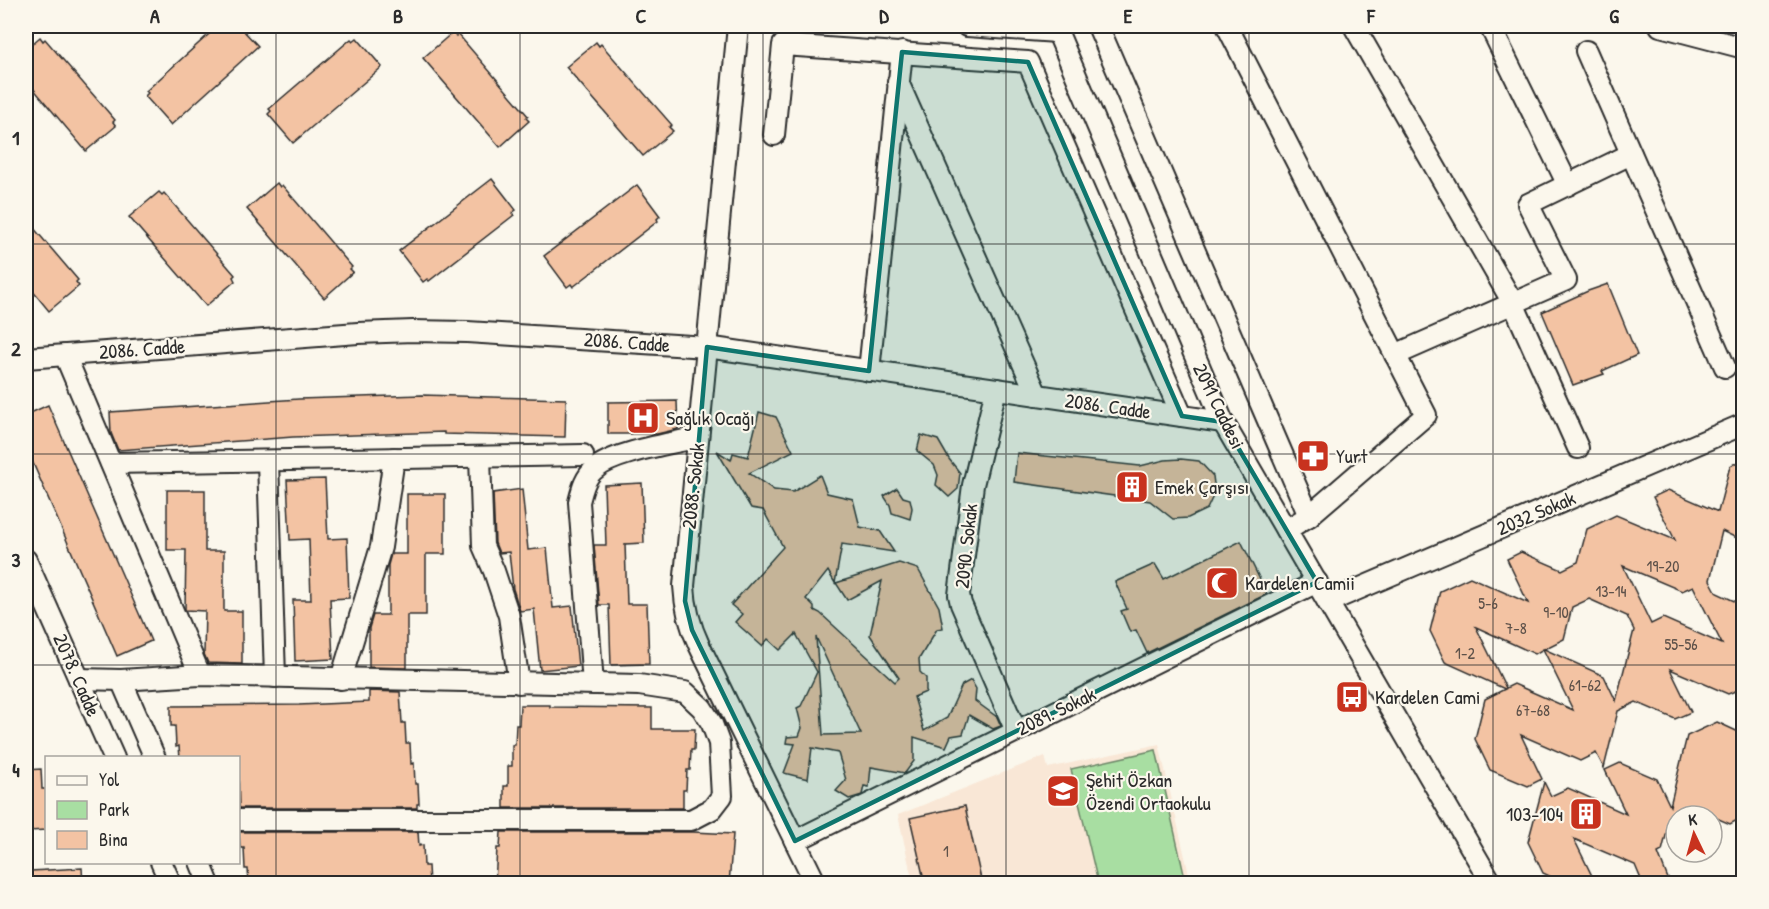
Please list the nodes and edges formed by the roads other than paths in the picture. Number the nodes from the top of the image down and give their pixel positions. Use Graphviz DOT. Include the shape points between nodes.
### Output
graph roads {
  1 [pos="738,26"];
  2 [pos="967,26"];
  3 [pos="1098,26"];
  4 [pos="1227,26"];
  5 [pos="1354,26"];
  6 [pos="1490,26"];
  7 [pos="1660,26"];
  8 [pos="1056,29"];
  9 [pos="1743,48"];
  10 [pos="1586,51"];
  11 [pos="902,52"];
  12 [pos="898,82"];
  13 [pos="774,135"];
  14 [pos="1631,154"];
  15 [pos="1568,185"];
  16 [pos="1513,303"];
  17 [pos="707,347"];
  18 [pos="65,355"];
  19 [pos="1395,355"];
  20 [pos="26,358"];
  21 [pos="1725,368"];
  22 [pos="869,371"];
  23 [pos="996,389"];
  24 [pos="1037,395"];
  25 [pos="1182,416"];
  26 [pos="1223,422"];
  27 [pos="1743,424"];
  28 [pos="698,437"];
  29 [pos="1578,448"];
  30 [pos="583,455"];
  31 [pos="480,457"];
  32 [pos="394,459"];
  33 [pos="268,461"];
  34 [pos="111,463"];
  35 [pos="1309,516"];
  36 [pos="1286,530"];
  37 [pos="26,560"];
  38 [pos="1317,582"];
  39 [pos="1328,602"];
  40 [pos="200,675"];
  41 [pos="275,677"];
  42 [pos="341,679"];
  43 [pos="79,680"];
  44 [pos="121,680"];
  45 [pos="519,683"];
  46 [pos="593,684"];
  47 [pos="1016,731"];
  48 [pos="113,756"];
  49 [pos="154,756"];
  50 [pos="240,820"];
  51 [pos="795,841"];
  52 [pos="162,864"];
  53 [pos="201,864"];
  54 [pos="171,884"];
  55 [pos="209,884"];
  56 [pos="816,884"];
  57 [pos="1492,884"];
  1 -- 17 [label="street, 2088. Sokak"];
  2 -- 8 [label="street"];
  3 -- 35 [label="street"];
  4 -- 19 [label="street"];
  5 -- 16 [label="street"];
  6 -- 15 [label="street"];
  7 -- 9 [label="street"];
  8 -- 26 [label="street, 2091 Caddesi"];
  10 -- 14 [label="street"];
  11 -- 12 [label="street"];
  11 -- 13 [label="street" via="783,45"];
  11 -- 25 [label="street" via="1028,62"];
  12 -- 22 [label="street"];
  12 -- 24 [label="street"];
  14 -- 15 [label="street"];
  14 -- 21 [label="street"];
  15 -- 16 [label="street" via="1528,204 1566,280"];
  16 -- 19 [label="street"];
  16 -- 29 [label="street"];
  17 -- 18 [label="street, 2086. Cadde" via="413,331"];
  17 -- 22 [label="street, 2086. Cadde"];
  17 -- 28 [label="street, 2088. Sokak"];
  18 -- 20 [label="street, 2086. Cadde"];
  18 -- 34 [label="street"];
  19 -- 35 [label="street" via="1426,415"];
  22 -- 23 [label="street, 2086. Cadde"];
  23 -- 24 [label="street, 2086. Cadde"];
  23 -- 47 [label="street, 2090. Sokak" via="973,485 959,595"];
  24 -- 25 [label="street, 2086. Cadde"];
  25 -- 26 [label="street, 2086. Cadde"];
  26 -- 36 [label="street, 2091 Caddesi"];
  27 -- 39 [label="street, 2032 Sokak"];
  28 -- 46 [label="street" via="608,459 593,470 583,485 579,502"];
  28 -- 51 [label="street, 2088. Sokak" via="684,586 688,618"];
  30 -- 31 [label="street"];
  31 -- 32 [label="street"];
  31 -- 45 [label="street" via="483,546 509,616"];
  32 -- 33 [label="street"];
  32 -- 42 [label="street" via="381,548"];
  33 -- 34 [label="street"];
  33 -- 41 [label="street"];
  34 -- 40 [label="street"];
  35 -- 36 [label="street"];
  36 -- 38 [label="street, 2091 Caddesi"];
  37 -- 43 [label="street, 2078. Cadde"];
  38 -- 39 [label="street, 2091 Caddesi"];
  38 -- 47 [label="street, 2089. Sokak"];
  39 -- 57 [label="street, 2091 Caddesi"];
  40 -- 41 [label="street"];
  40 -- 44 [label="street"];
  41 -- 42 [label="street"];
  42 -- 45 [label="street"];
  43 -- 44 [label="street"];
  43 -- 48 [label="street, 2078. Cadde"];
  44 -- 49 [label="street"];
  45 -- 46 [label="street"];
  46 -- 50 [label="street" via="685,692 702,708 719,743 722,795 712,809 691,820"];
  47 -- 51 [label="street, 2089. Sokak"];
  51 -- 56 [label="street, 2088. Sokak"];
  52 -- 54 [label="street"];
  53 -- 55 [label="street"];
}
